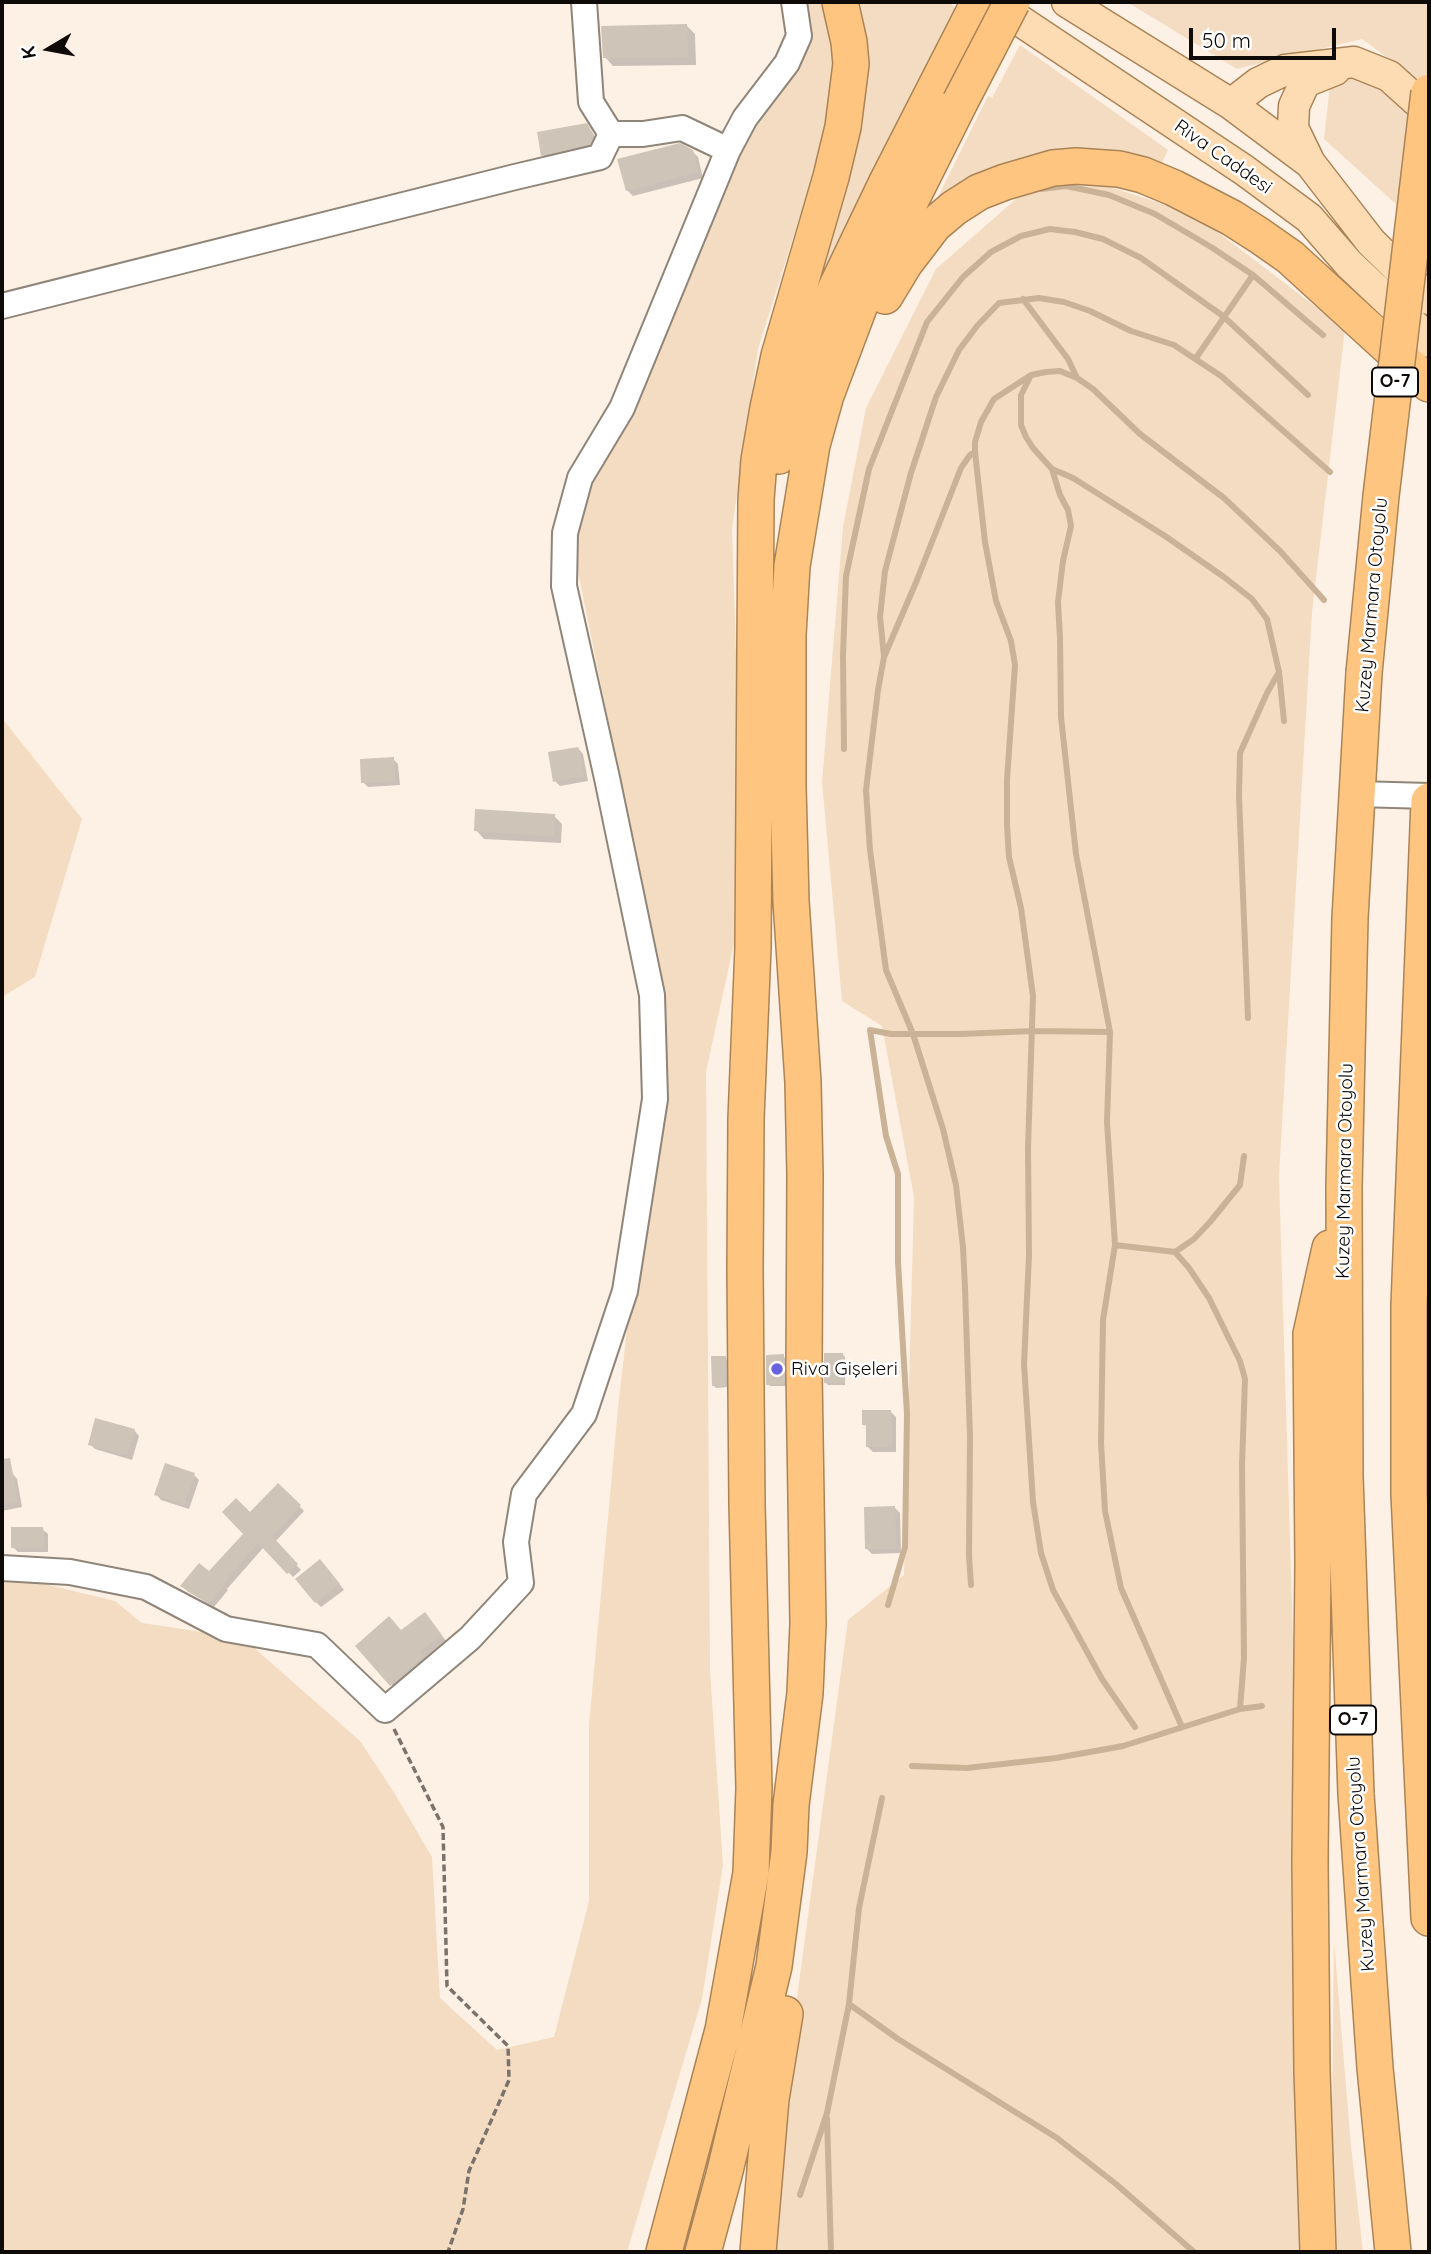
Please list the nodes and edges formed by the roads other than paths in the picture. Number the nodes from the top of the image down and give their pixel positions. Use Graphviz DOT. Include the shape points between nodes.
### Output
graph roads {
  1 [pos="584,2"];
  2 [pos="794,2"];
  3 [pos="840,2"];
  4 [pos="978,2"];
  5 [pos="992,2"];
  6 [pos="1012,2"];
  7 [pos="1067,2"];
  8 [pos="1354,62"];
  9 [pos="948,92"];
  10 [pos="1429,92"];
  11 [pos="1231,104"];
  12 [pos="1429,113"];
  13 [pos="611,134"];
  14 [pos="728,150"];
  15 [pos="1310,163"];
  16 [pos="1429,299"];
  17 [pos="2,306"];
  18 [pos="1429,342"];
  19 [pos="1429,384"];
  20 [pos="799,525"];
  21 [pos="754,759"];
  22 [pos="1357,794"];
  23 [pos="1429,796"];
  24 [pos="1429,802"];
  25 [pos="1344,1187"];
  26 [pos="2,1568"];
  27 [pos="791,1805"];
  28 [pos="1429,1918"];
  29 [pos="664,2252"];
  30 [pos="703,2252"];
  31 [pos="758,2252"];
  32 [pos="1318,2252"];
  33 [pos="1393,2252"];
  1 -- 13 [label="street" via="591,102"];
  2 -- 14 [label="street" via="799,36 787,63 745,118"];
  3 -- 21 [label="highway" via="851,65 843,127 779,356 759,460"];
  4 -- 9 [label="highway"];
  5 -- 18 [label="main road, Riva Caddesi" via="1309,218"];
  6 -- 9 [label="highway, bridge"];
  7 -- 11 [label="main road"];
  8 -- 11 [label="main road" via="1285,70"];
  8 -- 12 [label="main road" via="1389,76"];
  8 -- 15 [label="main road" via="1305,82 1294,106 1293,128"];
  9 -- 20 [label="highway" via="826,395 812,444"];
  9 -- 21 [label="highway" via="835,290 803,371 770,503 759,591"];
  10 -- 22 [label="highway, Kuzey Marmara Otoyolu / O-7, bridge" via="1381,496"];
  11 -- 15 [label="main road"];
  13 -- 14 [label="street" via="682,128"];
  13 -- 17 [label="street" via="600,157"];
  14 -- 26 [label="street" via="622,408 580,478 565,533 564,586 652,995 654,1099 625,1291 584,1414 524,1494 516,1542 521,1583 470,1638 385,1710 317,1646 226,1629 146,1587 70,1572"];
  15 -- 16 [label="main road" via="1371,242"];
  19 -- 20 [label="highway" via="1290,257 1232,218 1143,175 1096,166 1053,168 979,192 954,208 934,225 905,263 866,330 842,387"];
  20 -- 27 [label="highway" via="788,635 788,745 803,1108 808,1623 805,1693"];
  21 -- 29 [label="highway" via="745,1345 754,1788 751,1874 723,2030"];
  22 -- 23 [label="street"];
  22 -- 25 [label="highway, Kuzey Marmara Otoyolu / O-7" via="1349,918"];
  24 -- 28 [label="highway" via="1409,1305 1409,1494"];
  25 -- 32 [label="highway" via="1311,1334 1310,1861"];
  25 -- 33 [label="highway, Kuzey Marmara Otoyolu / O-7" via="1345,1476 1356,1794"];
  27 -- 30 [label="highway" via="774,1966"];
  27 -- 31 [label="highway" via="799,1882 771,2099"];
}
